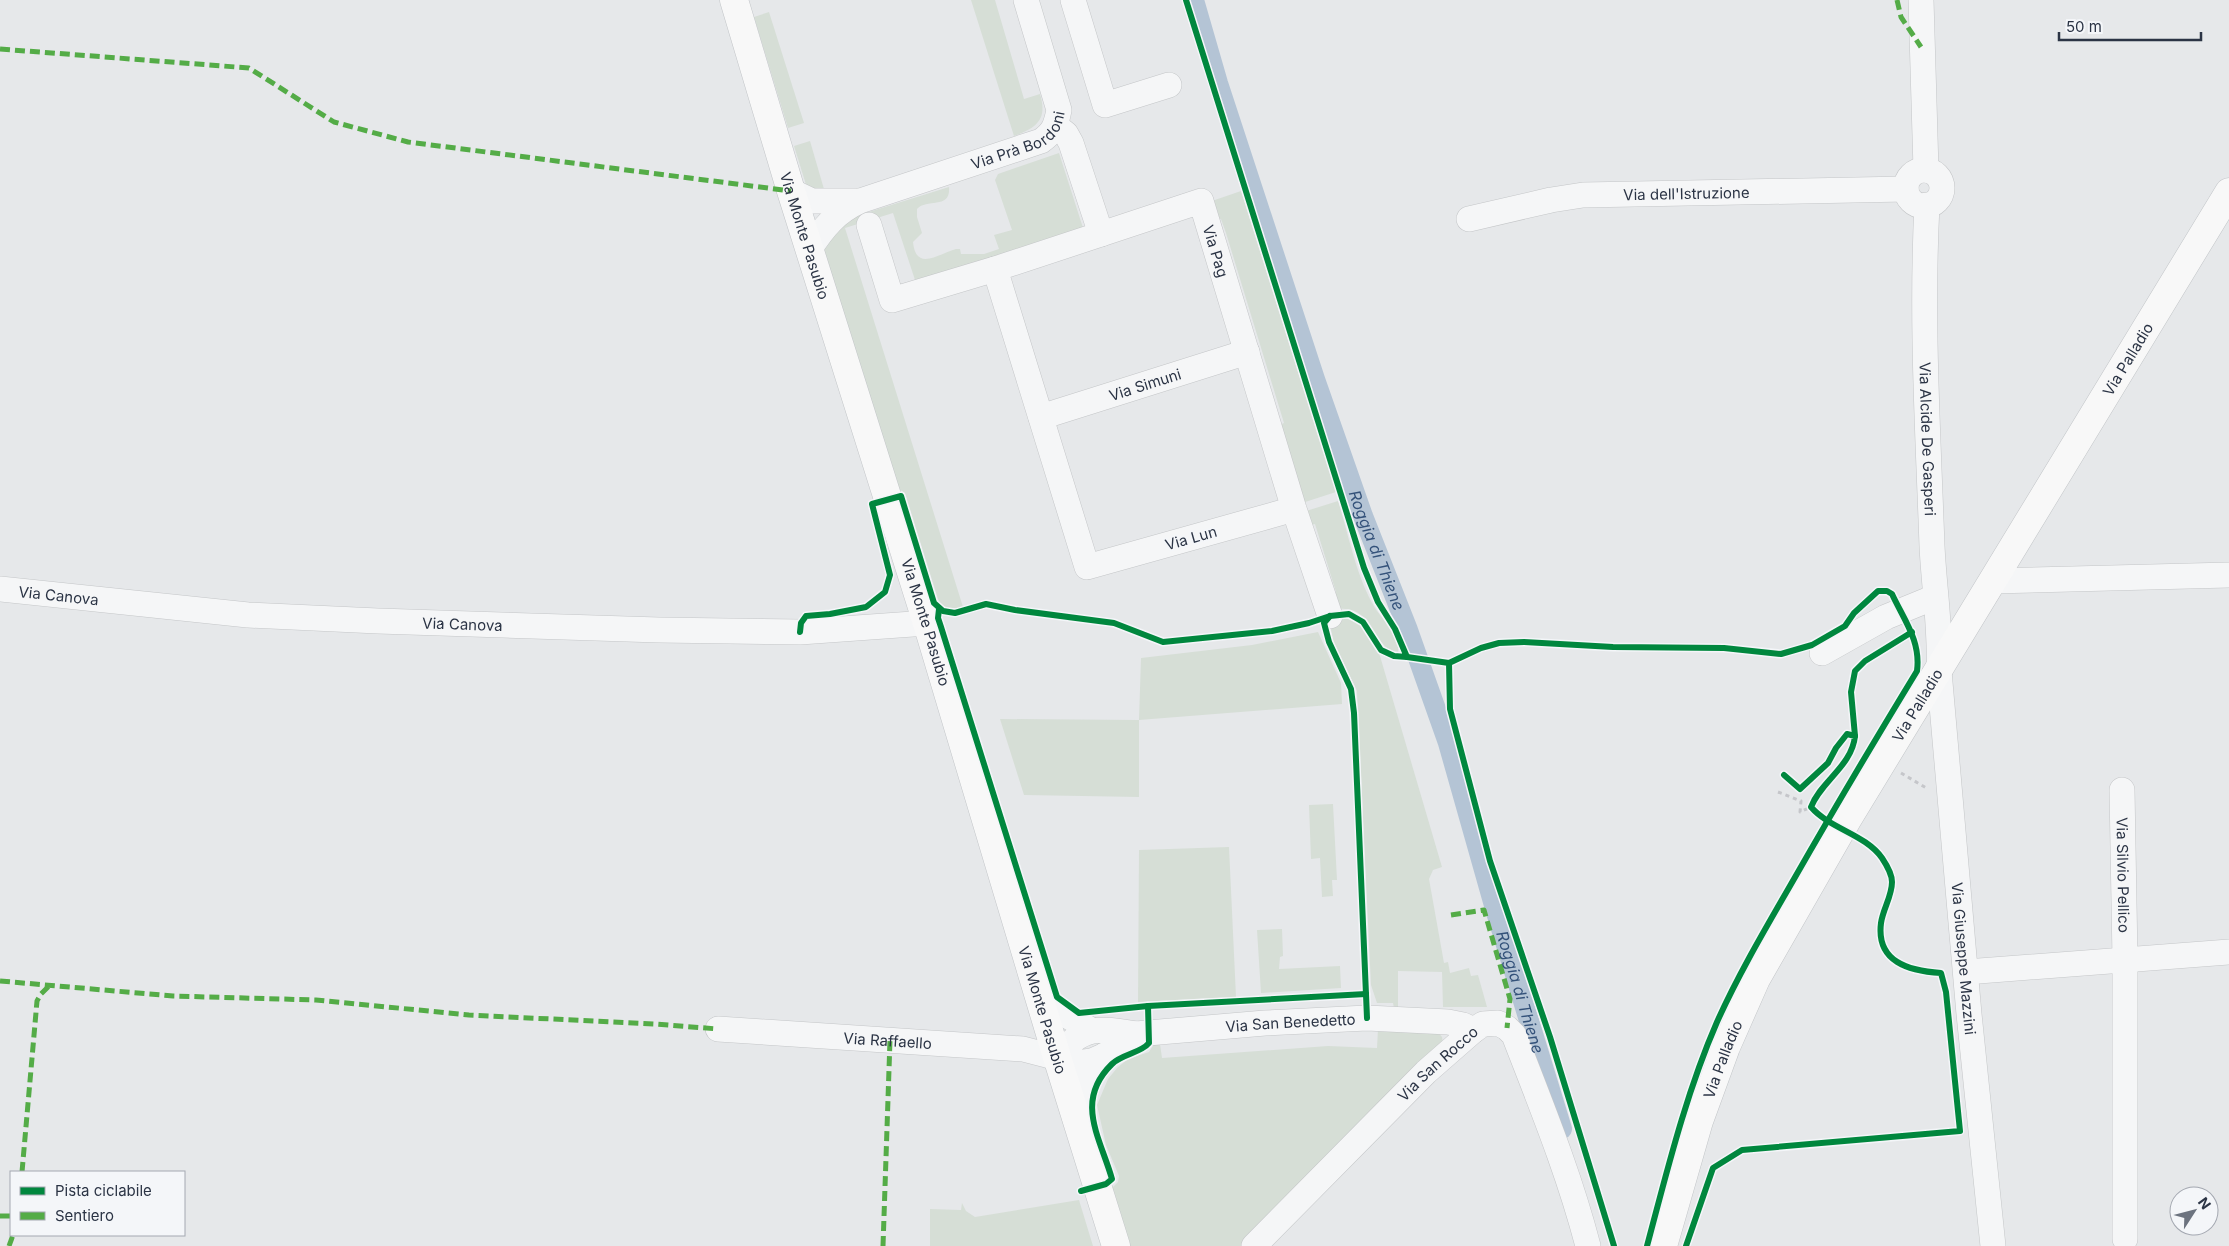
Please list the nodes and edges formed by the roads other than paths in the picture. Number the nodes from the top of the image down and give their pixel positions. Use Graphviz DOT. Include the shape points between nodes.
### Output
graph roads {
  1 [pos="734,0"];
  2 [pos="1026,0"];
  3 [pos="1073,0"];
  4 [pos="1921,0"];
  5 [pos="1169,85"];
  6 [pos="1056,126"];
  7 [pos="1926,170"];
  8 [pos="1906,189"];
  9 [pos="791,191"];
  10 [pos="2229,192"];
  11 [pos="860,201"];
  12 [pos="1927,205"];
  13 [pos="1469,219"];
  14 [pos="869,225"];
  15 [pos="1101,234"];
  16 [pos="810,250"];
  17 [pos="994,269"];
  18 [pos="1247,352"];
  19 [pos="1041,417"];
  20 [pos="1294,508"];
  21 [pos="2229,575"];
  22 [pos="1992,581"];
  23 [pos="0,589"];
  24 [pos="1935,597"];
  25 [pos="1330,616"];
  26 [pos="927,623"];
  27 [pos="1822,653"];
  28 [pos="1939,671"];
  29 [pos="2122,790"];
  30 [pos="2229,952"];
  31 [pos="2125,959"];
  32 [pos="1966,972"];
  33 [pos="1039,996"];
  34 [pos="718,1029"];
  35 [pos="1091,1030"];
  36 [pos="1474,1030"];
  37 [pos="1136,1034"];
  38 [pos="1105,1055"];
  39 [pos="1057,1057"];
  40 [pos="1075,1113"];
  41 [pos="2125,1239"];
  42 [pos="1116,1246"];
  43 [pos="1254,1246"];
  44 [pos="1588,1246"];
  45 [pos="1664,1246"];
  46 [pos="1993,1246"];
  1 -- 9 [label="main road, Via Monte Pasubio"];
  2 -- 6 [label="street, Via Prà Bordoni" via="1060,110"];
  3 -- 5 [label="street" via="1105,105"];
  4 -- 7 [label="street"];
  6 -- 11 [label="street, Via Prà Bordoni" via="1041,141"];
  6 -- 15 [label="street" via="1072,143"];
  7 -- 8 [label="street" via="1911,175"];
  7 -- 12 [label="street" via="1936,175 1941,187 1937,200"];
  8 -- 12 [label="street" via="1913,202"];
  8 -- 13 [label="street, Via dell'Istruzione" via="1583,195"];
  9 -- 11 [label="street, Via Prà Bordoni" via="812,201"];
  9 -- 16 [label="main road, Via Monte Pasubio"];
  10 -- 22 [label="main road, Via Palladio"];
  11 -- 16 [label="street, Via Prà Bordoni" via="831,220"];
  12 -- 24 [label="street, Via Alcide De Gasperi" via="1924,260 1926,406"];
  14 -- 17 [label="street, Via Pag" via="892,300"];
  15 -- 17 [label="street, Via Pag"];
  15 -- 18 [label="street, Via Pag" via="1201,201"];
  16 -- 26 [label="main road, Via Monte Pasubio"];
  17 -- 19 [label="street"];
  18 -- 19 [label="street, Via Simuni"];
  18 -- 20 [label="street, Via Pag"];
  19 -- 20 [label="street, Via Lun" via="1087,568"];
  20 -- 25 [label="street, Via Pag"];
  21 -- 22 [label="street"];
  22 -- 28 [label="main road, Via Palladio"];
  23 -- 26 [label="street, Via Canova" via="248,615 397,622 800,632"];
  24 -- 27 [label="street" via="1886,616"];
  24 -- 28 [label="street, Via Alcide De Gasperi"];
  26 -- 33 [label="main road, Via Monte Pasubio"];
  28 -- 32 [label="street, Via Giuseppe Mazzini"];
  28 -- 45 [label="main road, Via Palladio" via="1846,820 1756,979 1726,1047 1700,1121"];
  29 -- 31 [label="street, Via Silvio Pellico"];
  30 -- 31 [label="street"];
  31 -- 32 [label="street"];
  31 -- 41 [label="street, Via Silvio Pellico"];
  32 -- 46 [label="street, Via Giuseppe Mazzini"];
  33 -- 35 [label="street"];
  33 -- 39 [label="main road, Via Monte Pasubio"];
  34 -- 39 [label="street, Via Raffaello" via="1023,1049"];
  35 -- 37 [label="street, Via San Benedetto"];
  35 -- 39 [label="street" via="1078,1035"];
  36 -- 37 [label="street, Via San Benedetto" via="1448,1022 1367,1018"];
  36 -- 43 [label="street, Via San Rocco" via="1426,1072"];
  36 -- 44 [label="street, Via San Rocco" via="1484,1024 1498,1023 1514,1035 1576,1199"];
  37 -- 38 [label="street, Via San Benedetto"];
  38 -- 39 [label="street, Via San Benedetto" via="1077,1064"];
  38 -- 40 [label="street" via="1081,1089"];
  39 -- 40 [label="main road, Via Monte Pasubio"];
  40 -- 42 [label="main road, Via Monte Pasubio"];
}
